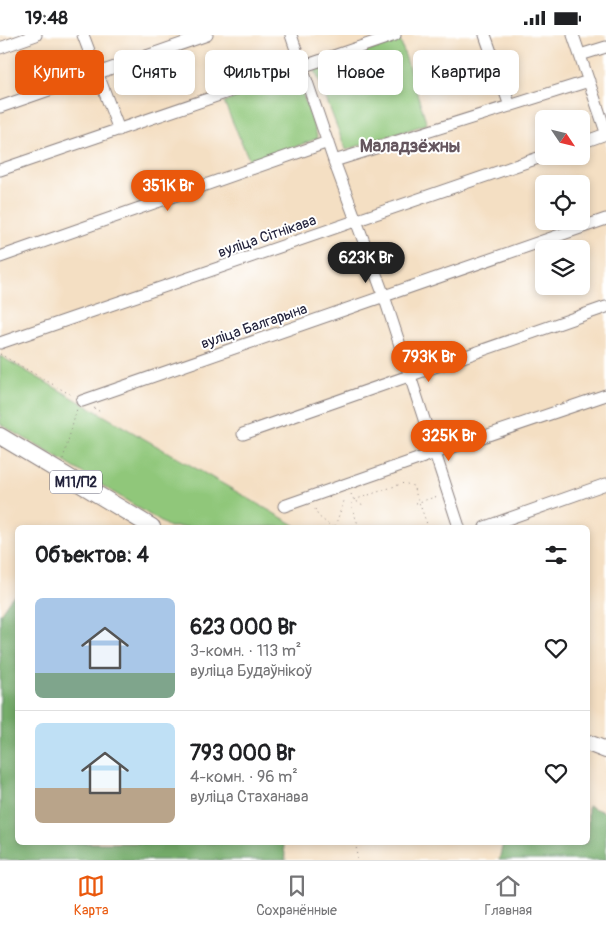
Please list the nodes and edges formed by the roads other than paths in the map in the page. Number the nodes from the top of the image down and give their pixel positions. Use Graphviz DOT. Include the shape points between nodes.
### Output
graph roads {
  1 [pos="36,35"];
  2 [pos="83,35"];
  3 [pos="207,35"];
  4 [pos="291,35"];
  5 [pos="395,35"];
  6 [pos="485,35"];
  7 [pos="573,35"];
  8 [pos="606,47"];
  9 [pos="0,48"];
  10 [pos="89,50"];
  11 [pos="296,50"];
  12 [pos="580,55"];
  13 [pos="308,65"];
  14 [pos="104,71"];
  15 [pos="589,81"];
  16 [pos="308,84"];
  17 [pos="104,91"];
  18 [pos="34,95"];
  19 [pos="221,95"];
  20 [pos="510,106"];
  21 [pos="0,107"];
  22 [pos="119,130"];
  23 [pos="606,133"];
  24 [pos="590,139"];
  25 [pos="328,142"];
  26 [pos="535,159"];
  27 [pos="334,161"];
  28 [pos="0,170"];
  29 [pos="606,219"];
  30 [pos="356,221"];
  31 [pos="0,257"];
  32 [pos="384,296"];
  33 [pos="606,307"];
  34 [pos="0,343"];
  35 [pos="411,376"];
  36 [pos="606,395"];
  37 [pos="82,401"];
  38 [pos="243,434"];
  39 [pos="0,435"];
  40 [pos="435,453"];
  41 [pos="606,484"];
  42 [pos="284,506"];
  43 [pos="149,525"];
  44 [pos="459,525"];
  45 [pos="491,525"];
  46 [pos="590,744"];
  47 [pos="606,750"];
  1 -- 9 [label="street"];
  2 -- 10 [label="street"];
  3 -- 14 [label="street"];
  4 -- 11 [label="street"];
  5 -- 13 [label="street"];
  6 -- 20 [label="street"];
  7 -- 12 [label="street"];
  8 -- 12 [label="street"];
  12 -- 15 [label="street"];
  15 -- 20 [label="street"];
  15 -- 23 [label="street"];
  16 -- 25 [label="street"];
  17 -- 22 [label="street"];
  18 -- 21 [label="street"];
  19 -- 22 [label="street"];
  20 -- 27 [label="street"];
  22 -- 28 [label="street"];
  23 -- 24 [label="street"];
  25 -- 27 [label="street"];
  25 -- 31 [label="street"];
  26 -- 30 [label="street, вуліца Сітнікава"];
  27 -- 30 [label="street"];
  29 -- 32 [label="street, вуліца Балгарына"];
  30 -- 32 [label="street"];
  30 -- 34 [label="street, вуліца Сітнікава"];
  32 -- 35 [label="street"];
  32 -- 37 [label="street, вуліца Балгарына"];
  33 -- 35 [label="street"];
  35 -- 38 [label="street"];
  35 -- 40 [label="street"];
  36 -- 40 [label="street"];
  39 -- 43 [label="highway, М11/П2"];
  40 -- 42 [label="street"];
  40 -- 44 [label="street"];
  41 -- 45 [label="street"];
  46 -- 47 [label="highway"];
}
